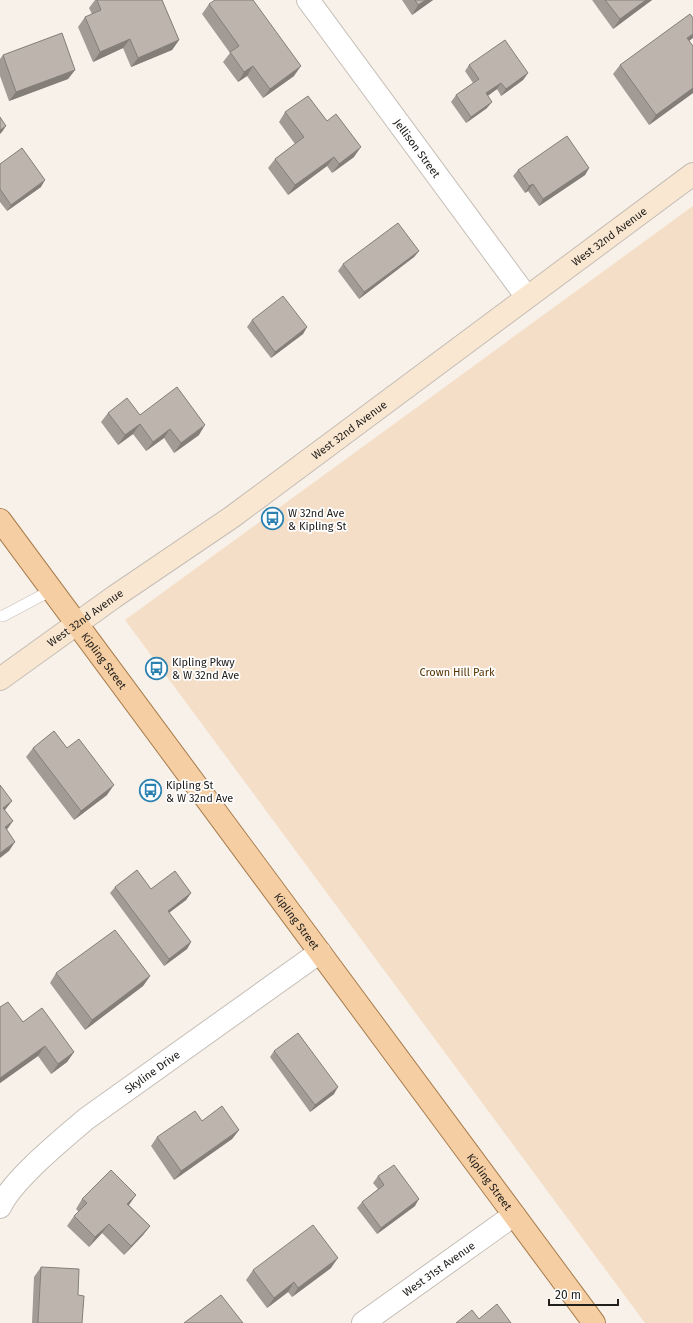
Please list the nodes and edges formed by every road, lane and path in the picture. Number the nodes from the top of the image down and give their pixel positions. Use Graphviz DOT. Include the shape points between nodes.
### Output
graph roads {
  1 [pos="308,0"];
  2 [pos="693,174"];
  3 [pos="526,296"];
  4 [pos="0,520"];
  5 [pos="52,590"];
  6 [pos="0,616"];
  7 [pos="77,623"];
  8 [pos="0,679"];
  9 [pos="320,952"];
  10 [pos="0,1207"];
  11 [pos="514,1215"];
  12 [pos="363,1323"];
  13 [pos="594,1323"];
  1 -- 3 [label="street, Jellison Street"];
  2 -- 3 [label="street, West 32nd Avenue"];
  3 -- 7 [label="street, West 32nd Avenue" via="232,516"];
  4 -- 5 [label="main road, Kipling Street"];
  5 -- 6 [label="lane"];
  5 -- 7 [label="main road, Kipling Street"];
  7 -- 8 [label="street, West 32nd Avenue"];
  7 -- 9 [label="main road, Kipling Street"];
  9 -- 10 [label="street, Skyline Drive" via="86,1119 31,1170 4,1199"];
  9 -- 11 [label="main road, Kipling Street"];
  11 -- 12 [label="street, West 31st Avenue"];
  11 -- 13 [label="main road, Kipling Street"];
}
